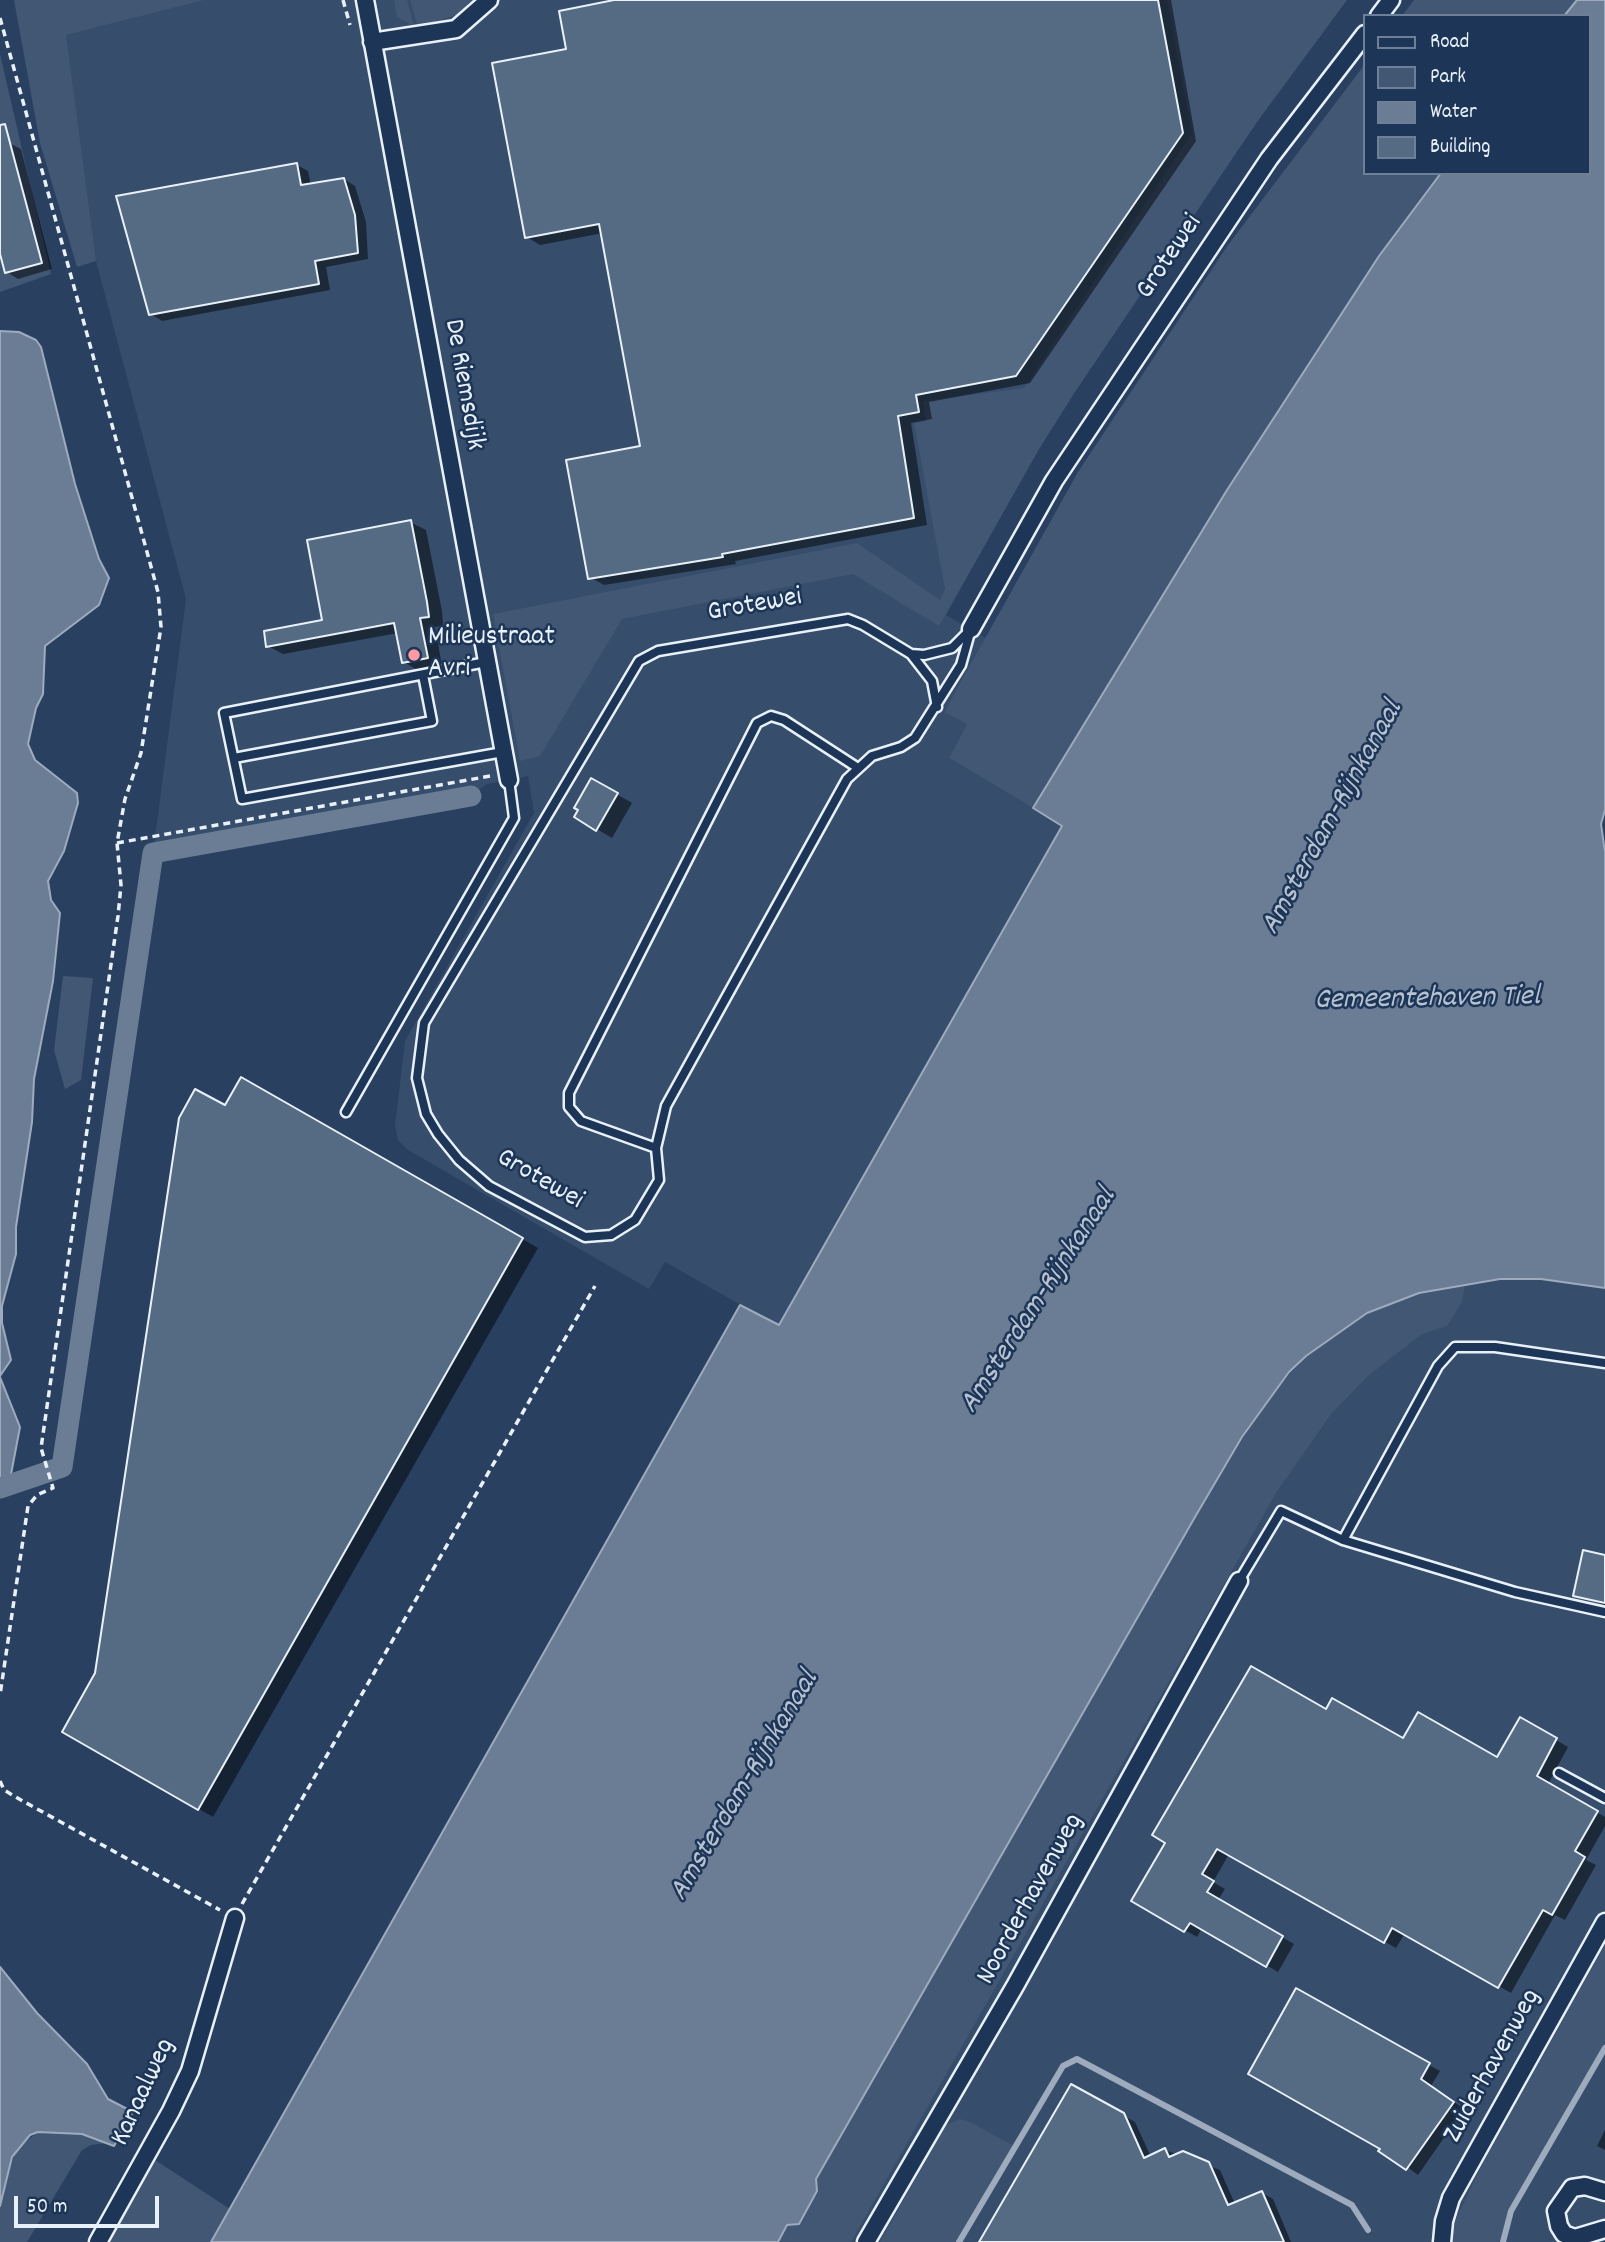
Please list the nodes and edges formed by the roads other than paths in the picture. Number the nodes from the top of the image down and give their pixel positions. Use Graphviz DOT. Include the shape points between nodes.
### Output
graph roads {
  1 [pos="365,0"];
  2 [pos="489,0"];
  3 [pos="1364,35"];
  4 [pos="372,42"];
  5 [pos="971,629"];
  6 [pos="911,654"];
  7 [pos="486,662"];
  8 [pos="423,675"];
  9 [pos="937,707"];
  10 [pos="503,752"];
  11 [pos="234,758"];
  12 [pos="858,768"];
  13 [pos="508,776"];
  14 [pos="346,1112"];
  15 [pos="656,1148"];
  16 [pos="1605,1363"];
  17 [pos="1343,1540"];
  18 [pos="1239,1581"];
  19 [pos="1605,1612"];
  20 [pos="1559,1773"];
  21 [pos="1605,1798"];
  22 [pos="235,1918"];
  23 [pos="1605,1922"];
  24 [pos="1605,2192"];
  25 [pos="1605,2229"];
  26 [pos="97,2242"];
  27 [pos="866,2242"];
  28 [pos="1442,2242"];
  1 -- 4 [label="street, De Riemsdijk"];
  2 -- 4 [label="street" via="456,29"];
  3 -- 5 [label="street, Grotewei" via="1269,159 1054,481"];
  4 -- 7 [label="street, De Riemsdijk"];
  5 -- 6 [label="lane, Grotewei" via="952,648"];
  5 -- 9 [label="lane" via="961,665"];
  6 -- 9 [label="lane" via="932,681"];
  6 -- 15 [label="lane, Grotewei" via="848,619 648,654 631,671 424,1023 417,1078 426,1114 459,1160 489,1186 584,1237 598,1237 624,1229 635,1220 659,1180"];
  7 -- 8 [label="lane"];
  7 -- 10 [label="street, De Riemsdijk"];
  8 -- 11 [label="lane" via="432,721"];
  8 -- 11 [label="lane" via="224,713"];
  9 -- 12 [label="lane" via="915,738 872,756"];
  10 -- 11 [label="lane" via="242,799"];
  10 -- 13 [label="street, De Riemsdijk"];
  12 -- 15 [label="lane" via="847,779 666,1106"];
  12 -- 15 [label="lane" via="784,720 771,716 757,723 569,1093 569,1107 581,1121"];
  13 -- 14 [label="lane" via="514,818"];
  16 -- 17 [label="lane" via="1494,1347 1455,1347 1438,1366"];
  17 -- 18 [label="lane" via="1281,1511"];
  17 -- 19 [label="lane" via="1515,1592"];
  18 -- 27 [label="street, Noorderhavenweg" via="1015,1986"];
  20 -- 21 [label="lane"];
  22 -- 26 [label="street, Kanaalweg" via="190,2071"];
  23 -- 28 [label="street, Zuiderhavenweg" via="1451,2198"];
  24 -- 25 [label="street" via="1585,2186 1572,2188 1556,2211 1564,2234 1575,2238"];
}
